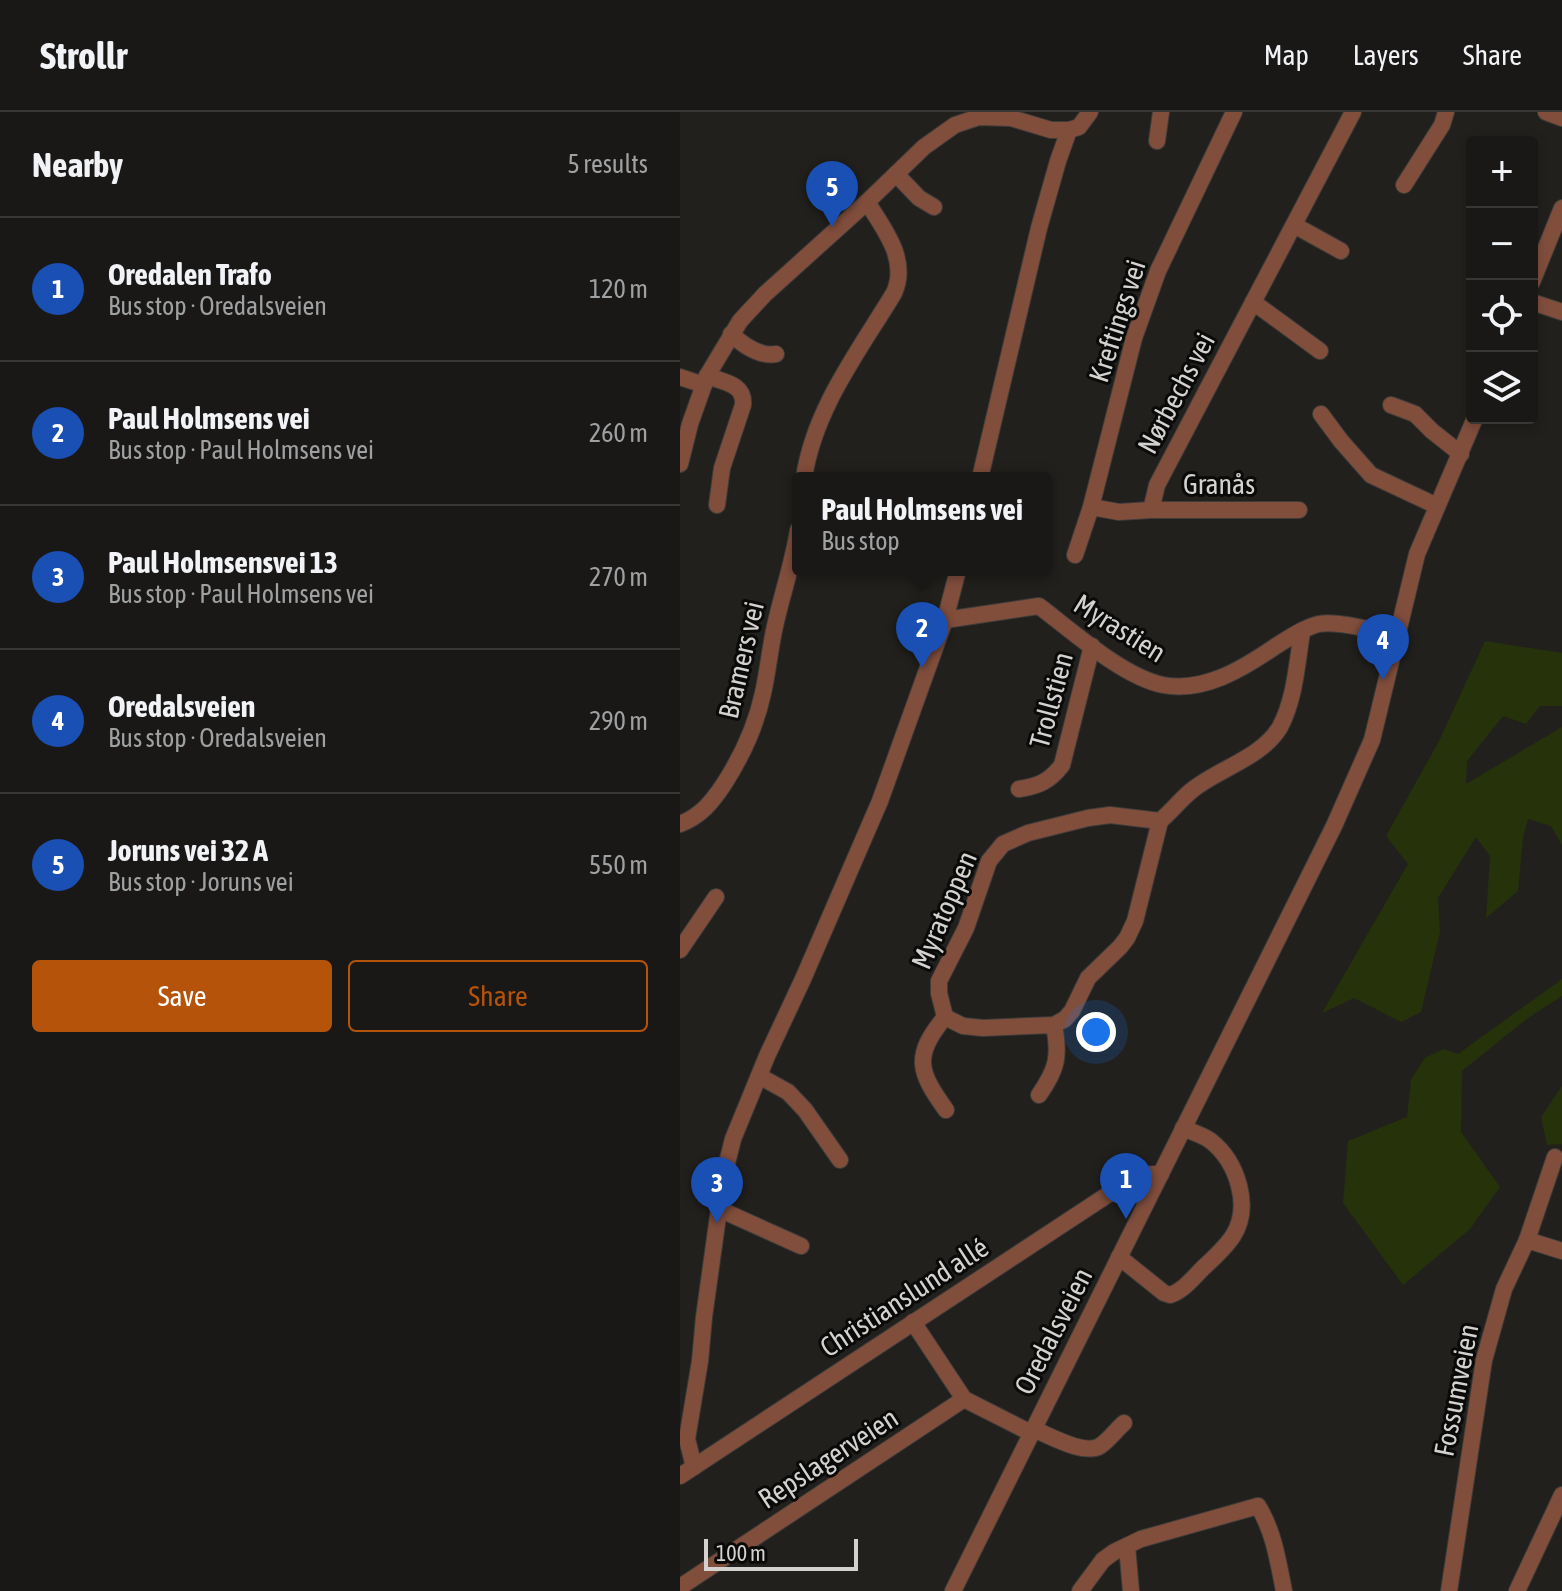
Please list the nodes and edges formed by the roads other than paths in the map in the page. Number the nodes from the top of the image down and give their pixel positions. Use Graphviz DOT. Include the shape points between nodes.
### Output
graph roads {
  1 [pos="1090,112"];
  2 [pos="1161,112"];
  3 [pos="1234,112"];
  4 [pos="1353,112"];
  5 [pos="1446,112"];
  6 [pos="1546,112"];
  7 [pos="1562,118"];
  8 [pos="1069,130"];
  9 [pos="1157,141"];
  10 [pos="896,174"];
  11 [pos="1404,185"];
  12 [pos="867,202"];
  13 [pos="934,207"];
  14 [pos="1562,208"];
  15 [pos="1294,225"];
  16 [pos="1341,251"];
  17 [pos="1533,280"];
  18 [pos="1253,302"];
  19 [pos="1538,304"];
  20 [pos="1562,312"];
  21 [pos="731,334"];
  22 [pos="1320,351"];
  23 [pos="776,354"];
  24 [pos="680,377"];
  25 [pos="706,380"];
  26 [pos="1391,405"];
  27 [pos="1321,414"];
  28 [pos="1473,424"];
  29 [pos="1461,454"];
  30 [pos="680,464"];
  31 [pos="805,472"];
  32 [pos="981,472"];
  33 [pos="717,505"];
  34 [pos="1437,506"];
  35 [pos="1091,507"];
  36 [pos="1151,510"];
  37 [pos="1299,510"];
  38 [pos="792,555"];
  39 [pos="1075,555"];
  40 [pos="956,576"];
  41 [pos="945,620"];
  42 [pos="1302,632"];
  43 [pos="1398,636"];
  44 [pos="1092,646"];
  45 [pos="1019,789"];
  46 [pos="1160,821"];
  47 [pos="680,824"];
  48 [pos="716,897"];
  49 [pos="680,950"];
  50 [pos="945,1017"];
  51 [pos="1054,1025"];
  52 [pos="759,1076"];
  53 [pos="1039,1095"];
  54 [pos="946,1110"];
  55 [pos="1183,1128"];
  56 [pos="1555,1157"];
  57 [pos="840,1160"];
  58 [pos="1161,1174"];
  59 [pos="719,1209"];
  60 [pos="1527,1240"];
  61 [pos="801,1246"];
  62 [pos="1562,1251"];
  63 [pos="1119,1257"];
  64 [pos="913,1322"];
  65 [pos="964,1399"];
  66 [pos="1124,1423"];
  67 [pos="1032,1431"];
  68 [pos="687,1471"];
  69 [pos="1562,1495"];
  70 [pos="1127,1546"];
  71 [pos="680,1587"];
  72 [pos="953,1591"];
  73 [pos="1080,1591"];
  74 [pos="1131,1591"];
  75 [pos="1284,1591"];
  76 [pos="1449,1591"];
  77 [pos="1517,1591"];
  1 -- 8 [label="street" via="1079,127"];
  2 -- 9 [label="street"];
  3 -- 35 [label="street, Kreftings vei" via="1158,271 1134,338"];
  4 -- 15 [label="street, Nørbechs vei"];
  5 -- 11 [label="street"];
  6 -- 7 [label="street"];
  8 -- 10 [label="street" via="979,117 940,135"];
  8 -- 32 [label="street" via="1039,228"];
  10 -- 12 [label="street"];
  10 -- 13 [label="street"];
  12 -- 21 [label="street" via="765,294"];
  12 -- 31 [label="street" via="891,243 899,279 824,412"];
  14 -- 17 [label="street"];
  15 -- 16 [label="street"];
  15 -- 18 [label="street, Nørbechs vei"];
  18 -- 22 [label="street"];
  18 -- 36 [label="street, Nørbechs vei" via="1157,485"];
  19 -- 20 [label="street"];
  21 -- 23 [label="street" via="762,354"];
  21 -- 25 [label="street"];
  24 -- 25 [label="street"];
  25 -- 30 [label="street"];
  25 -- 33 [label="street" via="739,389 744,396 722,468"];
  26 -- 29 [label="street" via="1415,414"];
  27 -- 34 [label="street" via="1371,475"];
  28 -- 29 [label="street, Oredalsveien"];
  29 -- 34 [label="street, Oredalsveien"];
  34 -- 43 [label="street, Oredalsveien" via="1417,554"];
  35 -- 36 [label="street, Granås"];
  35 -- 39 [label="street, Kreftings vei"];
  36 -- 37 [label="street, Granås"];
  38 -- 47 [label="street, Bramers vei" via="748,739 709,805"];
  40 -- 41 [label="street"];
  41 -- 44 [label="street, Myrastien" via="1039,606"];
  41 -- 52 [label="street" via="880,801"];
  42 -- 43 [label="street, Myrastien" via="1325,623"];
  42 -- 44 [label="street, Myrastien" via="1230,674 1179,686 1143,678"];
  42 -- 46 [label="street" via="1289,705 1279,729 1257,750 1191,791"];
  43 -- 55 [label="street, Oredalsveien" via="1366,759"];
  44 -- 45 [label="street, Trollstien" via="1062,765 1054,776"];
  46 -- 50 [label="street, Myratoppen" via="1088,818 1003,844 989,861 966,928 939,981"];
  46 -- 51 [label="street" via="1127,938 1088,978 1072,1011"];
  48 -- 49 [label="street"];
  50 -- 51 [label="street" via="983,1028"];
  50 -- 54 [label="street" via="925,1047 923,1063 930,1088"];
  51 -- 53 [label="street" via="1055,1069"];
  52 -- 57 [label="street" via="788,1092"];
  52 -- 59 [label="street" via="733,1139"];
  55 -- 58 [label="street, Oredalsveien"];
  55 -- 63 [label="street, Oredalsveien" via="1207,1138 1228,1162 1241,1201 1234,1235 1170,1295"];
  56 -- 60 [label="street, Fossumveien"];
  58 -- 63 [label="street, Oredalsveien"];
  58 -- 64 [label="street, Christianslund allé" via="1138,1175"];
  59 -- 61 [label="street"];
  59 -- 68 [label="street"];
  60 -- 62 [label="street"];
  60 -- 76 [label="street, Fossumveien" via="1504,1289 1484,1360"];
  63 -- 67 [label="street, Oredalsveien"];
  64 -- 65 [label="street"];
  64 -- 68 [label="street, Christianslund allé"];
  65 -- 67 [label="street"];
  65 -- 71 [label="street, Repslagerveien"];
  66 -- 67 [label="street, Oredalsveien" via="1094,1449"];
  67 -- 72 [label="street, Oredalsveien"];
  69 -- 77 [label="street"];
  70 -- 73 [label="street" via="1103,1560"];
  70 -- 74 [label="street"];
  70 -- 75 [label="street" via="1258,1506 1277,1553"];
}
